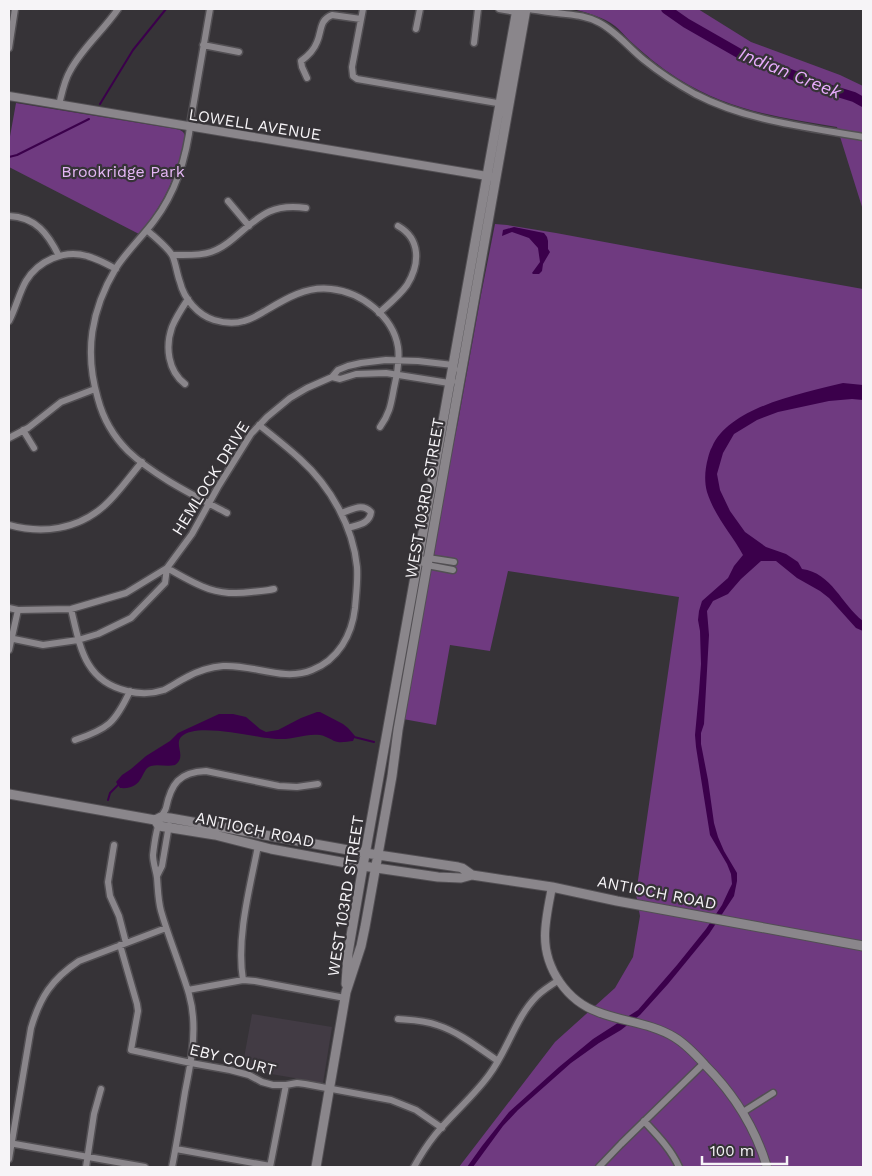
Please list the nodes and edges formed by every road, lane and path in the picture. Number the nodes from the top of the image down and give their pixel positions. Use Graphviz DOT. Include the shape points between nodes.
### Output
graph roads {
  1 [pos="15,9"];
  2 [pos="118,9"];
  3 [pos="210,9"];
  4 [pos="363,9"];
  5 [pos="420,9"];
  6 [pos="478,9"];
  7 [pos="498,9"];
  8 [pos="527,9"];
  9 [pos="517,10"];
  10 [pos="361,19"];
  11 [pos="416,29"];
  12 [pos="474,43"];
  13 [pos="203,45"];
  14 [pos="9,48"];
  15 [pos="239,52"];
  16 [pos="307,78"];
  17 [pos="9,96"];
  18 [pos="504,104"];
  19 [pos="59,105"];
  20 [pos="190,127"];
  21 [pos="863,137"];
  22 [pos="491,177"];
  23 [pos="228,201"];
  24 [pos="306,208"];
  25 [pos="9,216"];
  26 [pos="249,226"];
  27 [pos="398,226"];
  28 [pos="147,230"];
  29 [pos="59,256"];
  30 [pos="172,256"];
  31 [pos="116,269"];
  32 [pos="188,299"];
  33 [pos="379,313"];
  34 [pos="9,321"];
  35 [pos="398,359"];
  36 [pos="453,365"];
  37 [pos="397,375"];
  38 [pos="460,376"];
  39 [pos="332,377"];
  40 [pos="450,383"];
  41 [pos="185,384"];
  42 [pos="95,389"];
  43 [pos="259,425"];
  44 [pos="380,427"];
  45 [pos="23,430"];
  46 [pos="9,438"];
  47 [pos="34,448"];
  48 [pos="142,462"];
  49 [pos="209,504"];
  50 [pos="227,513"];
  51 [pos="341,513"];
  52 [pos="9,525"];
  53 [pos="348,528"];
  54 [pos="418,560"];
  55 [pos="428,562"];
  56 [pos="454,562"];
  57 [pos="167,568"];
  58 [pos="453,570"];
  59 [pos="274,589"];
  60 [pos="9,608"];
  61 [pos="72,609"];
  62 [pos="18,610"];
  63 [pos="10,638"];
  64 [pos="78,640"];
  65 [pos="9,650"];
  66 [pos="130,692"];
  67 [pos="75,740"];
  68 [pos="318,784"];
  69 [pos="9,794"];
  70 [pos="163,820"];
  71 [pos="114,845"];
  72 [pos="258,846"];
  73 [pos="365,853"];
  74 [pos="378,855"];
  75 [pos="363,866"];
  76 [pos="375,868"];
  77 [pos="472,875"];
  78 [pos="157,876"];
  79 [pos="552,887"];
  80 [pos="166,928"];
  81 [pos="123,944"];
  82 [pos="863,944"];
  83 [pos="356,959"];
  84 [pos="346,967"];
  85 [pos="243,980"];
  86 [pos="559,980"];
  87 [pos="188,990"];
  88 [pos="346,995"];
  89 [pos="398,1019"];
  90 [pos="498,1061"];
  91 [pos="190,1063"];
  92 [pos="704,1063"];
  93 [pos="286,1085"];
  94 [pos="101,1089"];
  95 [pos="329,1089"];
  96 [pos="773,1093"];
  97 [pos="743,1112"];
  98 [pos="644,1120"];
  99 [pos="442,1128"];
  100 [pos="10,1144"];
  101 [pos="176,1149"];
  102 [pos="88,1157"];
  103 [pos="9,1159"];
  104 [pos="86,1167"];
  105 [pos="145,1167"];
  106 [pos="172,1167"];
  107 [pos="270,1167"];
  108 [pos="316,1167"];
  109 [pos="414,1167"];
  110 [pos="599,1167"];
  111 [pos="679,1167"];
  112 [pos="767,1167"];
  1 -- 14 [label="street"];
  2 -- 19 [label="street" via="69,72"];
  3 -- 13 [label="street"];
  4 -- 10 [label="street"];
  5 -- 11 [label="street"];
  6 -- 12 [label="street"];
  7 -- 9 [label="street"];
  8 -- 9 [label="street"];
  8 -- 18 [label="main road, WEST 103RD STREET"];
  8 -- 21 [label="street" via="577,15 598,22 616,33 660,72 726,108 760,118"];
  9 -- 18 [label="main road, WEST 103RD STREET"];
  10 -- 16 [label="street" via="332,15 324,20 316,44 301,61"];
  10 -- 18 [label="street" via="352,68 357,79"];
  13 -- 15 [label="street"];
  13 -- 20 [label="street"];
  17 -- 19 [label="street, LOWELL AVENUE"];
  18 -- 22 [label="main road, WEST 103RD STREET"];
  19 -- 20 [label="street, LOWELL AVENUE"];
  20 -- 22 [label="street, LOWELL AVENUE"];
  20 -- 28 [label="street" via="185,156 171,194"];
  22 -- 36 [label="main road, WEST 103RD STREET"];
  22 -- 38 [label="main road, WEST 103RD STREET"];
  23 -- 26 [label="street"];
  24 -- 26 [label="street" via="272,210"];
  25 -- 29 [label="street" via="27,220 41,228"];
  26 -- 30 [label="street" via="211,252"];
  27 -- 33 [label="street" via="414,241 415,267 407,285"];
  28 -- 30 [label="street"];
  28 -- 31 [label="street"];
  29 -- 31 [label="street" via="83,254"];
  29 -- 34 [label="street" via="44,262 30,276"];
  30 -- 32 [label="street"];
  31 -- 42 [label="street" via="98,304 91,337"];
  32 -- 33 [label="street" via="214,320 235,322 252,318 300,293 329,288 355,294"];
  32 -- 41 [label="street" via="172,327 168,348 172,367"];
  33 -- 35 [label="street" via="394,334"];
  35 -- 36 [label="street, HEMLOCK DRIVE"];
  35 -- 37 [label="street"];
  35 -- 39 [label="street, HEMLOCK DRIVE" via="348,366"];
  36 -- 38 [label="street"];
  36 -- 40 [label="main road, WEST 103RD STREET"];
  37 -- 39 [label="street, HEMLOCK DRIVE" via="370,373 340,379"];
  37 -- 40 [label="street, HEMLOCK DRIVE"];
  37 -- 44 [label="street" via="390,409"];
  38 -- 40 [label="street"];
  38 -- 55 [label="main road, WEST 103RD STREET"];
  39 -- 43 [label="street, HEMLOCK DRIVE" via="290,398"];
  40 -- 54 [label="main road, WEST 103RD STREET"];
  42 -- 45 [label="street" via="61,402"];
  42 -- 48 [label="street" via="100,407 114,433"];
  43 -- 49 [label="street, HEMLOCK DRIVE"];
  43 -- 51 [label="street" via="315,475"];
  45 -- 46 [label="street"];
  45 -- 47 [label="street"];
  48 -- 49 [label="street"];
  48 -- 52 [label="street" via="104,507 80,522 52,530"];
  49 -- 50 [label="street"];
  49 -- 57 [label="street, HEMLOCK DRIVE"];
  51 -- 53 [label="street"];
  51 -- 53 [label="street" via="362,506 371,512 366,522"];
  53 -- 66 [label="street" via="357,568 354,614 349,634 330,660 296,674 225,666 188,676 158,692"];
  54 -- 55 [label="street"];
  54 -- 73 [label="main road, WEST 103RD STREET"];
  55 -- 56 [label="street"];
  55 -- 58 [label="street"];
  55 -- 74 [label="main road, WEST 103RD STREET"];
  57 -- 59 [label="street" via="212,591 238,594"];
  57 -- 61 [label="street, HEMLOCK DRIVE" via="126,593"];
  57 -- 64 [label="street, HEMLOCK DRIVE" via="165,583 131,618"];
  60 -- 62 [label="street, HEMLOCK DRIVE"];
  61 -- 62 [label="street, HEMLOCK DRIVE"];
  61 -- 64 [label="street"];
  62 -- 63 [label="street"];
  63 -- 64 [label="street, HEMLOCK DRIVE" via="43,645"];
  63 -- 65 [label="street"];
  64 -- 66 [label="street" via="94,672 107,683"];
  66 -- 67 [label="street" via="110,724"];
  68 -- 70 [label="street" via="279,786 197,771 180,778 174,785"];
  69 -- 70 [label="main road, ANTIOCH ROAD"];
  70 -- 72 [label="main road, ANTIOCH ROAD"];
  70 -- 73 [label="main road, ANTIOCH ROAD"];
  70 -- 78 [label="street" via="162,866"];
  70 -- 78 [label="street" via="153,856"];
  71 -- 81 [label="street" via="108,882 119,916"];
  72 -- 75 [label="main road, ANTIOCH ROAD"];
  72 -- 85 [label="street" via="240,955"];
  73 -- 74 [label="main road, ANTIOCH ROAD"];
  73 -- 75 [label="main road, WEST 103RD STREET"];
  74 -- 76 [label="main road, WEST 103RD STREET"];
  74 -- 77 [label="main road, ANTIOCH ROAD" via="458,867"];
  75 -- 76 [label="main road, ANTIOCH ROAD"];
  75 -- 84 [label="main road, WEST 103RD STREET"];
  76 -- 77 [label="main road, ANTIOCH ROAD" via="438,877"];
  76 -- 83 [label="main road, WEST 103RD STREET"];
  77 -- 79 [label="main road, ANTIOCH ROAD"];
  78 -- 80 [label="street" via="157,893"];
  79 -- 82 [label="main road, ANTIOCH ROAD"];
  79 -- 86 [label="street" via="545,937 549,960"];
  80 -- 81 [label="street"];
  80 -- 87 [label="street"];
  81 -- 91 [label="street, EBY COURT" via="138,1011 131,1050"];
  81 -- 100 [label="street" via="79,961 66,969 47,990 31,1028"];
  83 -- 84 [label="main road"];
  83 -- 88 [label="main road, WEST 103RD STREET"];
  84 -- 88 [label="main road, WEST 103RD STREET"];
  85 -- 87 [label="street"];
  85 -- 88 [label="street"];
  86 -- 90 [label="street" via="531,1003"];
  86 -- 92 [label="street" via="585,1006 674,1037"];
  87 -- 91 [label="street" via="194,1032"];
  88 -- 95 [label="main road, WEST 103RD STREET"];
  89 -- 90 [label="street" via="443,1027"];
  90 -- 99 [label="street" via="476,1092"];
  91 -- 93 [label="street, EBY COURT" via="239,1072 273,1085"];
  91 -- 101 [label="street"];
  92 -- 97 [label="street"];
  92 -- 98 [label="street"];
  93 -- 95 [label="street, EBY COURT" via="297,1083"];
  93 -- 107 [label="street"];
  94 -- 102 [label="street"];
  95 -- 99 [label="street, EBY COURT" via="403,1104"];
  95 -- 108 [label="main road, WEST 103RD STREET"];
  96 -- 97 [label="street"];
  97 -- 112 [label="street"];
  98 -- 110 [label="street"];
  98 -- 111 [label="street"];
  99 -- 109 [label="street"];
  100 -- 102 [label="street"];
  100 -- 103 [label="street"];
  101 -- 106 [label="street"];
  101 -- 107 [label="street"];
  102 -- 104 [label="street"];
  102 -- 105 [label="street"];
}
